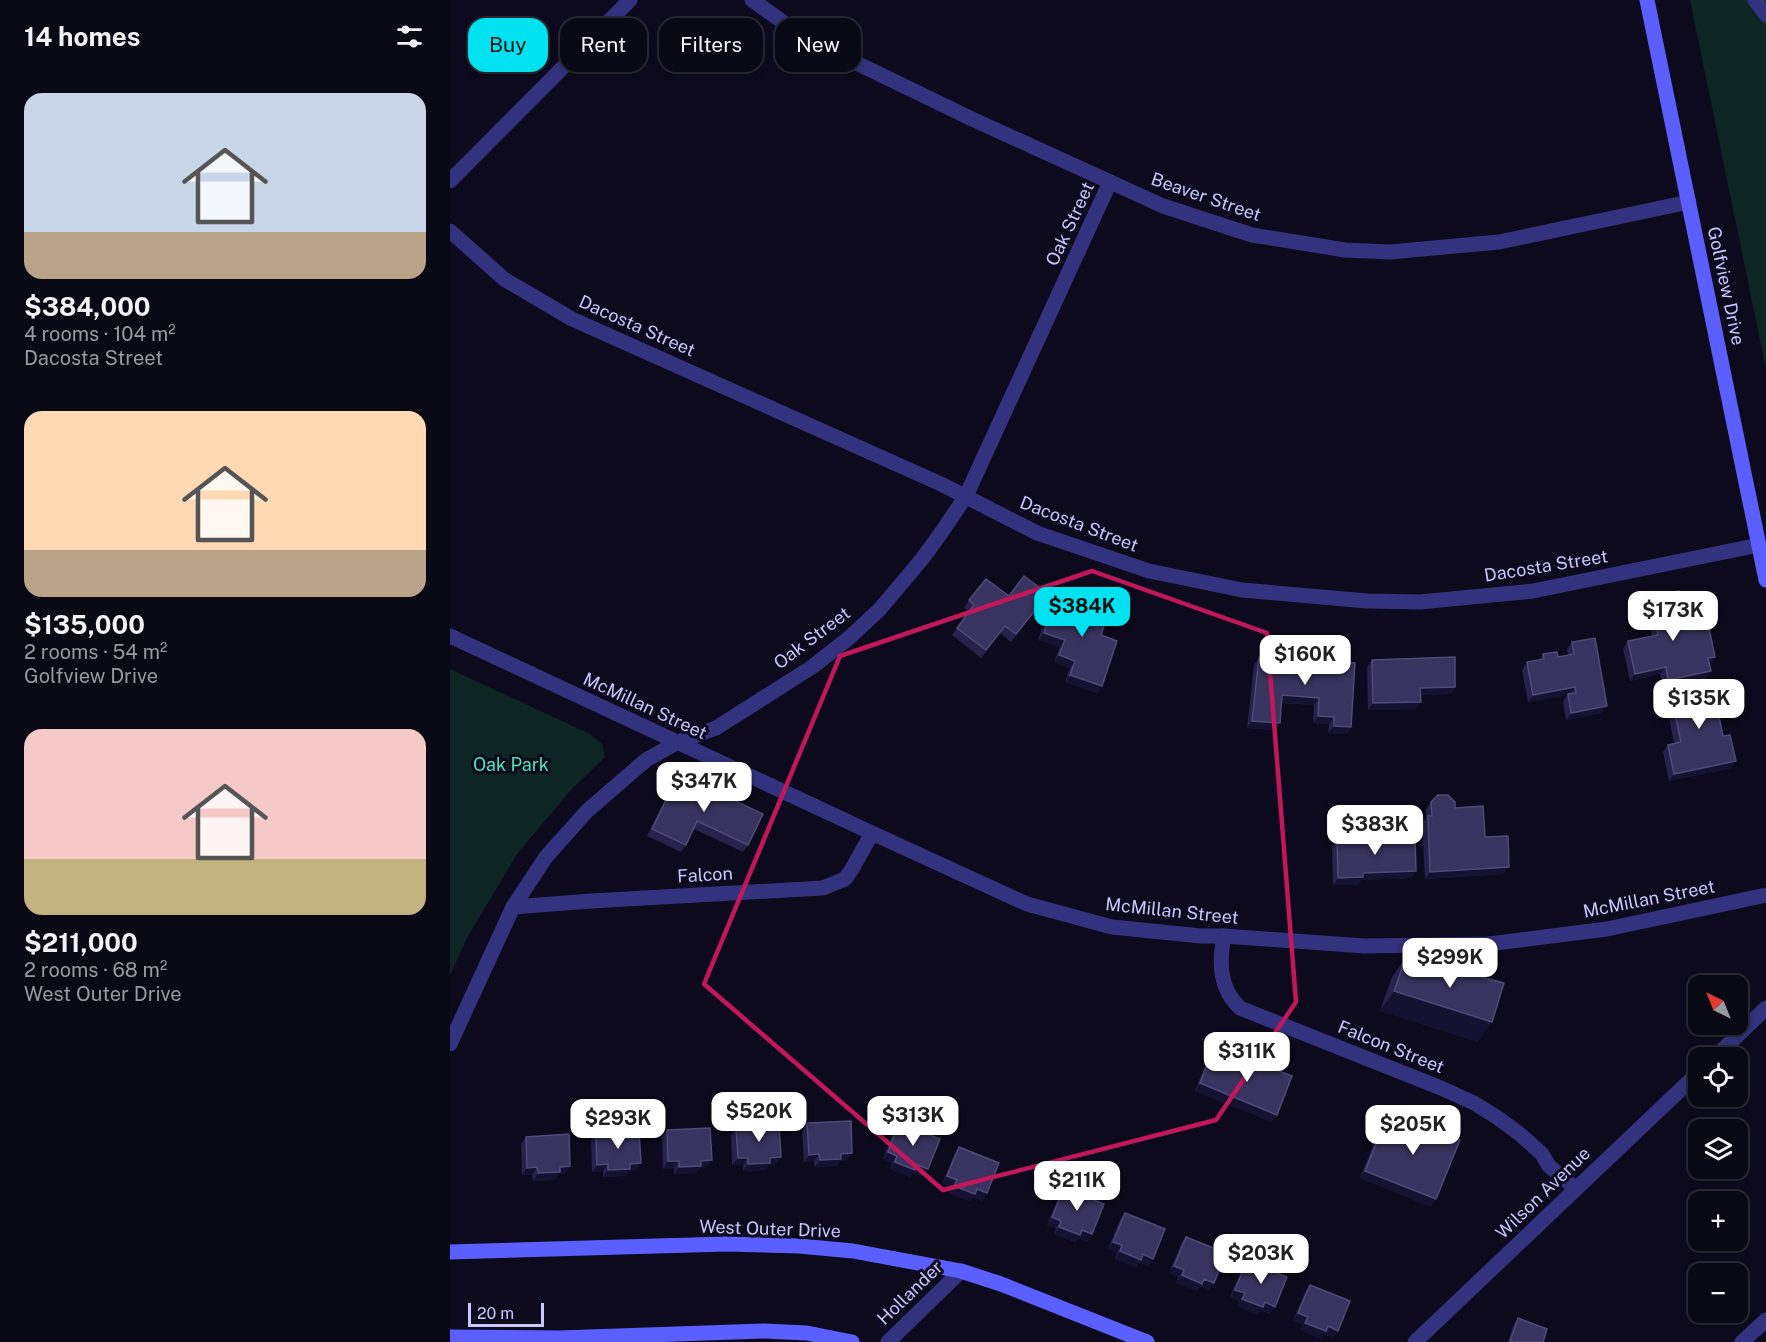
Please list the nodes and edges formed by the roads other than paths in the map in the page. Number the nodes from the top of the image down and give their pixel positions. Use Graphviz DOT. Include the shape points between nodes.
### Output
graph roads {
  1 [pos="630,0"];
  2 [pos="753,0"];
  3 [pos="1647,0"];
  4 [pos="1755,0"];
  5 [pos="1766,15"];
  6 [pos="450,181"];
  7 [pos="1110,182"];
  8 [pos="1689,202"];
  9 [pos="450,231"];
  10 [pos="966,496"];
  11 [pos="1759,544"];
  12 [pos="1766,580"];
  13 [pos="450,636"];
  14 [pos="678,742"];
  15 [pos="872,833"];
  16 [pos="1766,895"];
  17 [pos="513,907"];
  18 [pos="1224,936"];
  19 [pos="1766,1008"];
  20 [pos="450,1044"];
  21 [pos="1725,1047"];
  22 [pos="1688,1083"];
  23 [pos="1576,1189"];
  24 [pos="450,1252"];
  25 [pos="961,1271"];
  26 [pos="1766,1320"];
  27 [pos="450,1337"];
  28 [pos="852,1342"];
  29 [pos="888,1342"];
  30 [pos="1147,1342"];
  31 [pos="1416,1342"];
  32 [pos="1742,1342"];
  1 -- 6 [label="street"];
  2 -- 7 [label="street, Beaver Street" via="807,39"];
  3 -- 8 [label="main road, Golfview Drive"];
  4 -- 5 [label="street"];
  7 -- 8 [label="street, Beaver Street" via="1163,206 1252,235 1346,250 1390,252 1499,242"];
  7 -- 10 [label="street, Oak Street"];
  8 -- 11 [label="main road, Golfview Drive"];
  9 -- 10 [label="street, Dacosta Street" via="504,279 572,320"];
  10 -- 11 [label="street, Dacosta Street" via="1037,533 1149,571 1242,590 1366,601 1420,602 1533,591"];
  10 -- 14 [label="street, Oak Street" via="922,559 880,609 849,638 812,667 716,728"];
  11 -- 12 [label="main road, Golfview Drive"];
  13 -- 14 [label="street, McMillan Street"];
  14 -- 15 [label="street, McMillan Street"];
  14 -- 17 [label="street, Oak Street" via="646,760 587,811 546,857"];
  15 -- 17 [label="street, Falcon" via="845,879 823,888"];
  15 -- 18 [label="street, McMillan Street" via="1027,904 1112,927"];
  16 -- 18 [label="street, McMillan Street" via="1606,929 1489,944 1365,946"];
  17 -- 20 [label="street, Oak Street"];
  18 -- 23 [label="street, Falcon Street" via="1220,958 1225,986 1240,1008 1474,1103 1521,1135"];
  19 -- 21 [label="street"];
  22 -- 23 [label="street, Wilson Avenue"];
  23 -- 31 [label="street, Wilson Avenue"];
  24 -- 25 [label="main road, West Outer Drive" via="727,1244 799,1246 853,1251"];
  25 -- 29 [label="street, Hollander"];
  25 -- 30 [label="main road, West Outer Drive"];
  26 -- 32 [label="street"];
  27 -- 28 [label="main road" via="560,1338 764,1331 807,1333"];
}
